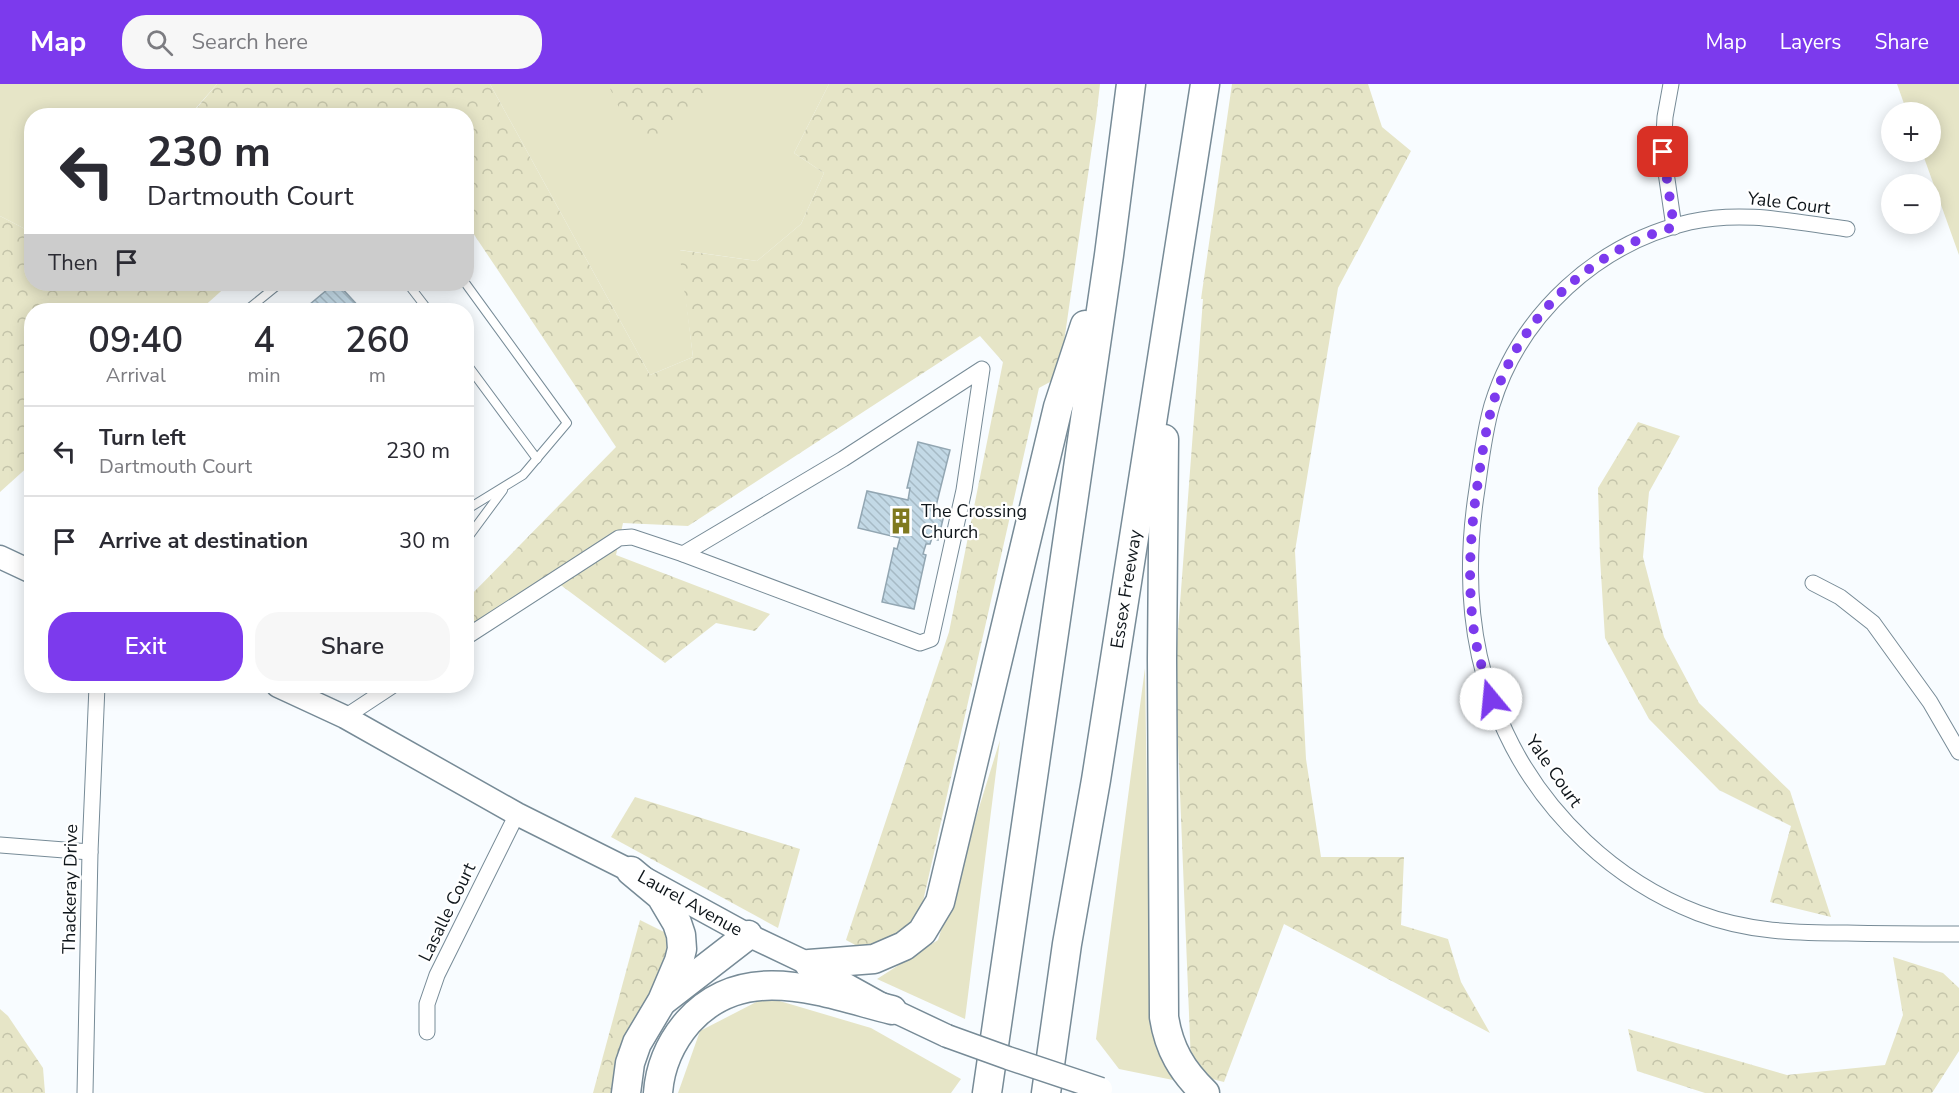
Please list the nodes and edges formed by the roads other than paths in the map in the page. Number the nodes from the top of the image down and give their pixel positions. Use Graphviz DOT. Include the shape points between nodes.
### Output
graph roads {
  1 [pos="1131,84"];
  2 [pos="1205,84"];
  3 [pos="1671,84"];
  4 [pos="1674,227"];
  5 [pos="1847,229"];
  6 [pos="1108,255"];
  7 [pos="270,291"];
  8 [pos="413,291"];
  9 [pos="471,291"];
  10 [pos="256,303"];
  11 [pos="423,303"];
  12 [pos="1164,348"];
  13 [pos="474,374"];
  14 [pos="537,459"];
  15 [pos="506,486"];
  16 [pos="474,505"];
  17 [pos="474,529"];
  18 [pos="683,554"];
  19 [pos="0,557"];
  20 [pos="24,568"];
  21 [pos="1813,583"];
  22 [pos="474,632"];
  23 [pos="97,693"];
  24 [pos="293,693"];
  25 [pos="381,693"];
  26 [pos="345,717"];
  27 [pos="1959,752"];
  28 [pos="517,814"];
  29 [pos="0,845"];
  30 [pos="90,852"];
  31 [pos="631,871"];
  32 [pos="1959,934"];
  33 [pos="748,935"];
  34 [pos="1067,944"];
  35 [pos="809,964"];
  36 [pos="1003,980"];
  37 [pos="662,1001"];
  38 [pos="892,1010"];
  39 [pos="427,1032"];
  40 [pos="1108,1091"];
  41 [pos="85,1093"];
  42 [pos="626,1093"];
  43 [pos="658,1093"];
  44 [pos="976,1093"];
  45 [pos="987,1093"];
  46 [pos="1046,1093"];
  47 [pos="1060,1093"];
  48 [pos="1205,1093"];
  1 -- 6 [label="highway"];
  2 -- 12 [label="highway, Essex Freeway"];
  3 -- 4 [label="street" via="1663,152"];
  4 -- 5 [label="street, Yale Court" via="1719,217 1750,216"];
  4 -- 32 [label="street, Yale Court" via="1613,253 1568,286 1530,328 1503,377 1486,430 1471,549 1473,625 1491,699 1524,767 1558,813 1599,854 1662,896 1732,925 1782,933"];
  6 -- 35 [label="highway" via="1058,407 940,902 922,932 904,946 874,959"];
  6 -- 36 [label="highway"];
  7 -- 10 [label="lane"];
  8 -- 11 [label="lane"];
  9 -- 14 [label="lane" via="567,423"];
  12 -- 34 [label="highway, Essex Freeway"];
  12 -- 48 [label="highway" via="1164,1017 1171,1049"];
  13 -- 14 [label="lane"];
  14 -- 15 [label="lane"];
  15 -- 16 [label="lane"];
  15 -- 17 [label="lane"];
  18 -- 18 [label="street" via="920,643 931,639 964,490 982,369 843,459"];
  18 -- 22 [label="street" via="632,537 619,538"];
  19 -- 20 [label="main road"];
  21 -- 27 [label="street" via="1840,597 1873,623 1930,702"];
  23 -- 30 [label="street, Thackeray Drive"];
  24 -- 26 [label="main road, Laurel Avenue"];
  25 -- 26 [label="street"];
  26 -- 28 [label="main road, Laurel Avenue"];
  28 -- 31 [label="main road, Laurel Avenue"];
  28 -- 39 [label="street, Lasalle Court" via="437,975 427,1004"];
  29 -- 30 [label="street"];
  30 -- 41 [label="street, Thackeray Drive"];
  31 -- 33 [label="main road, Laurel Avenue"];
  31 -- 37 [label="highway" via="661,896 681,935 681,955"];
  33 -- 35 [label="main road, Laurel Avenue"];
  33 -- 37 [label="highway"];
  34 -- 46 [label="highway, Essex Freeway"];
  34 -- 47 [label="highway" via="1066,1030"];
  35 -- 38 [label="main road, Laurel Avenue"];
  36 -- 44 [label="highway"];
  36 -- 45 [label="highway"];
  37 -- 42 [label="highway" via="637,1043"];
  38 -- 40 [label="main road, Laurel Avenue, bridge" via="947,1036"];
  38 -- 43 [label="highway" via="800,987 765,984 733,992 702,1009 679,1033 663,1064"];
}
